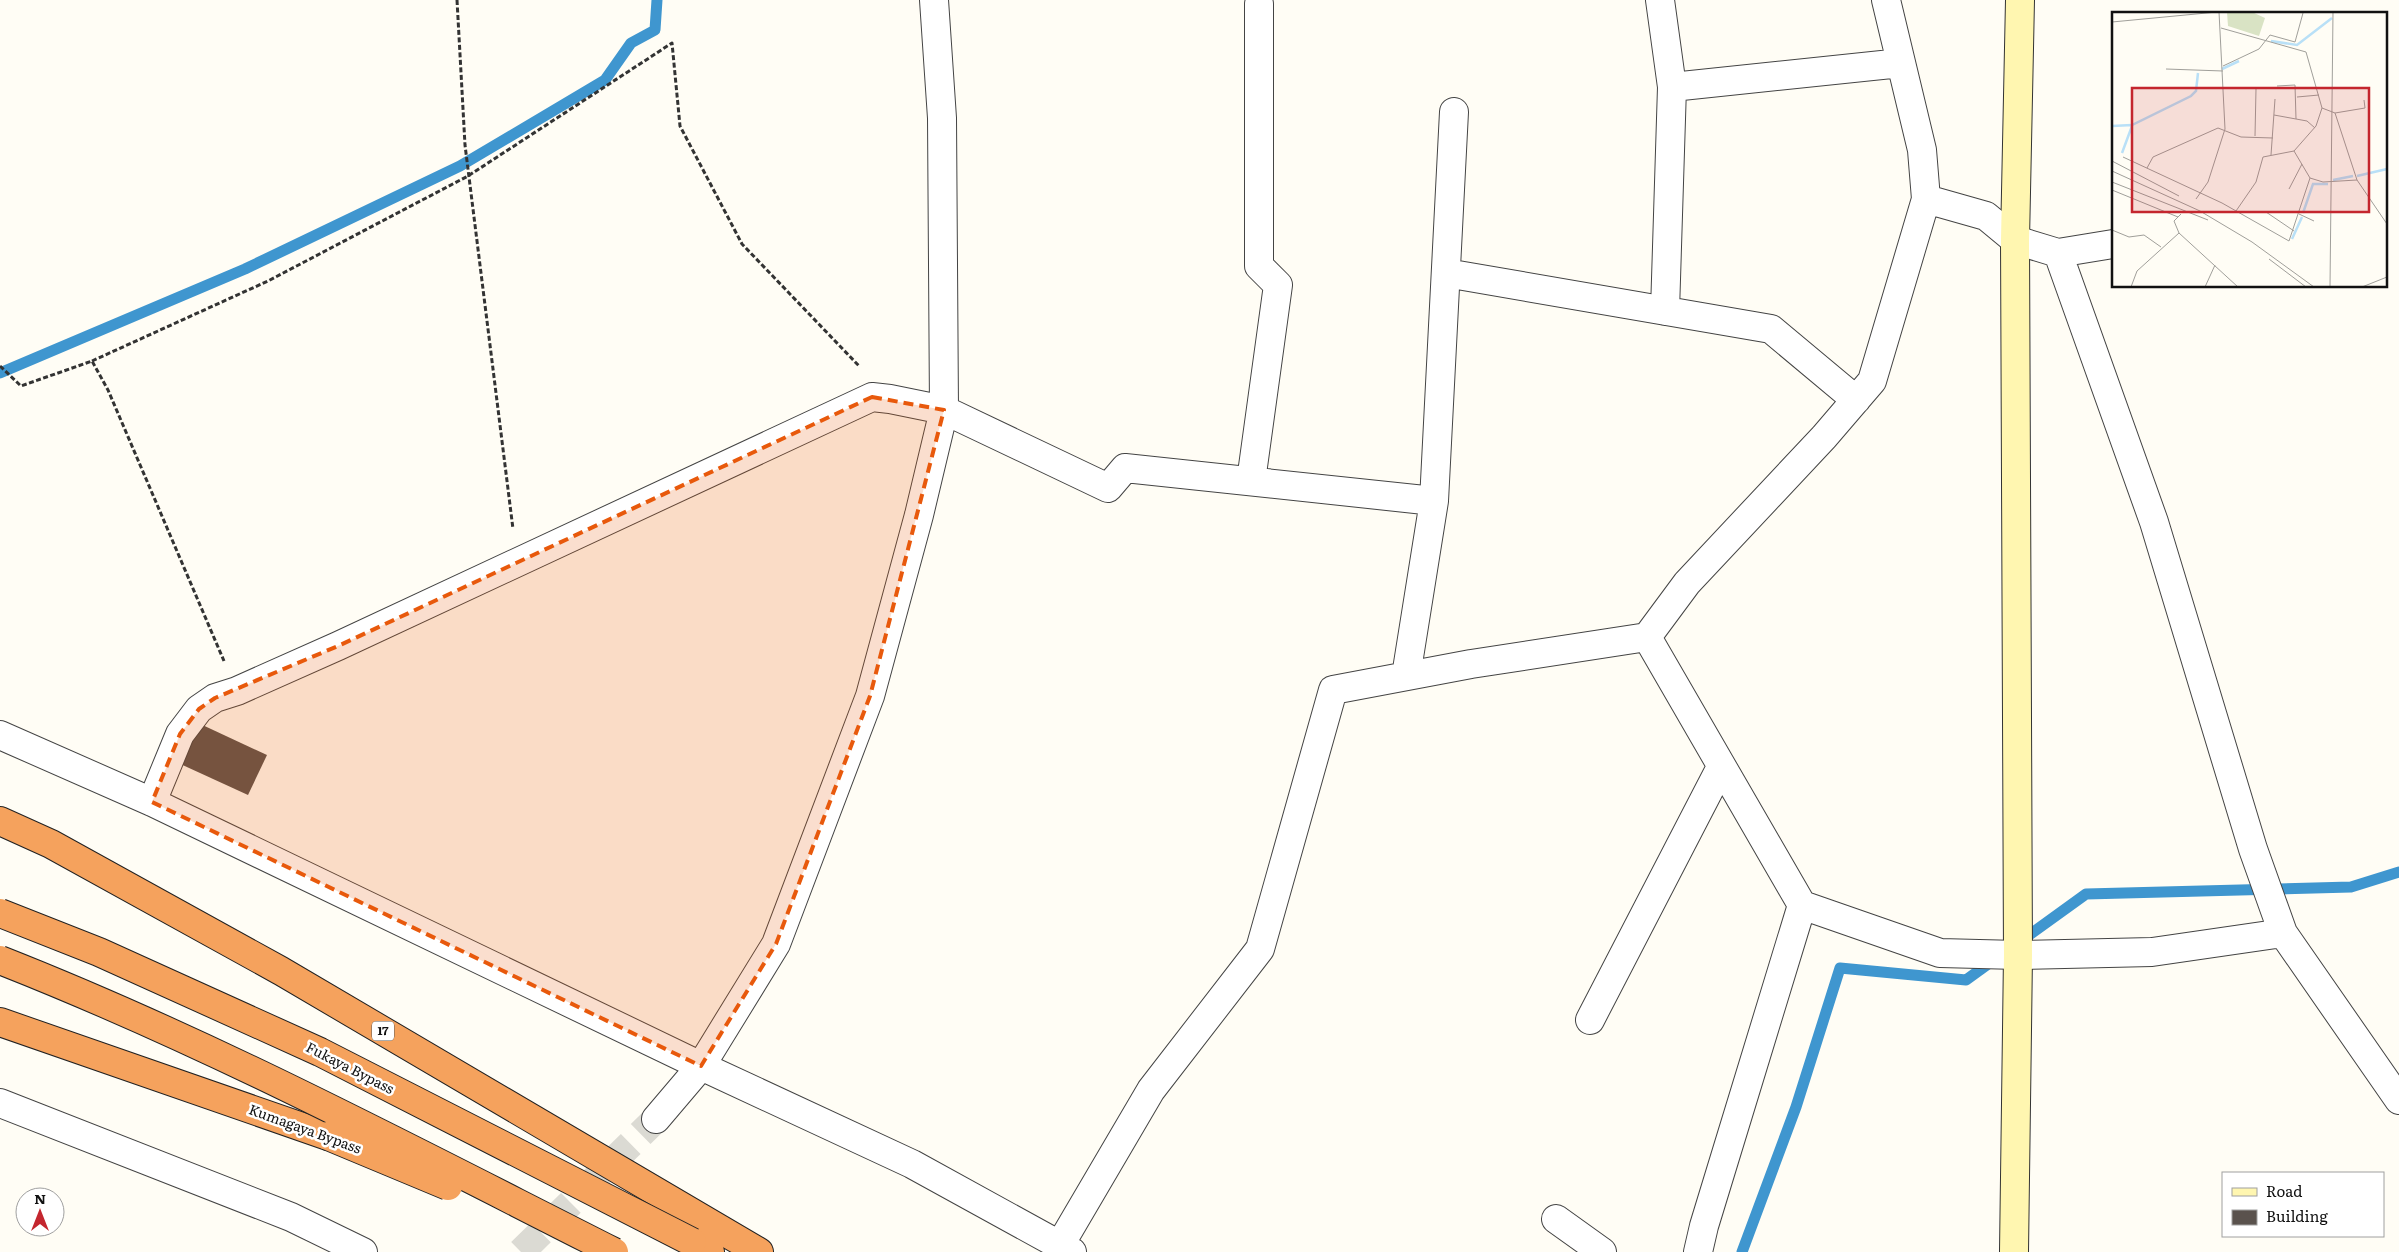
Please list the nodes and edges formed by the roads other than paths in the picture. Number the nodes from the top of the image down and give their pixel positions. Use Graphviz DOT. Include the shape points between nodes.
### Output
graph roads {
  1 [pos="934,0"];
  2 [pos="1660,0"];
  3 [pos="1886,0"];
  4 [pos="2020,0"];
  5 [pos="1259,4"];
  6 [pos="1901,63"];
  7 [pos="1672,87"];
  8 [pos="1454,112"];
  9 [pos="1926,199"];
  10 [pos="2015,240"];
  11 [pos="2112,244"];
  12 [pos="2058,253"];
  13 [pos="1446,273"];
  14 [pos="1665,311"];
  15 [pos="1856,400"];
  16 [pos="944,410"];
  17 [pos="1251,482"];
  18 [pos="1434,501"];
  19 [pos="1647,637"];
  20 [pos="1406,676"];
  21 [pos="0,735"];
  22 [pos="1721,767"];
  23 [pos="152,802"];
  24 [pos="0,821"];
  25 [pos="1802,905"];
  26 [pos="0,914"];
  27 [pos="2280,923"];
  28 [pos="2017,955"];
  29 [pos="0,960"];
  30 [pos="1590,1020"];
  31 [pos="0,1022"];
  32 [pos="701,1066"];
  33 [pos="2399,1100"];
  34 [pos="0,1103"];
  35 [pos="656,1119"];
  36 [pos="1556,1219"];
  37 [pos="701,1247"];
  38 [pos="1066,1249"];
  39 [pos="363,1252"];
  40 [pos="603,1252"];
  41 [pos="614,1252"];
  42 [pos="759,1252"];
  43 [pos="1602,1252"];
  44 [pos="1698,1252"];
  45 [pos="2014,1252"];
  1 -- 16 [label="street" via="942,118"];
  2 -- 7 [label="street"];
  3 -- 6 [label="street"];
  4 -- 10 [label="street"];
  5 -- 17 [label="street" via="1259,266 1278,285"];
  6 -- 7 [label="street"];
  6 -- 9 [label="street" via="1922,150"];
  7 -- 14 [label="street"];
  8 -- 13 [label="street"];
  9 -- 10 [label="street" via="1986,216"];
  9 -- 15 [label="street" via="1872,381"];
  10 -- 12 [label="street"];
  10 -- 28 [label="street"];
  11 -- 12 [label="street"];
  12 -- 27 [label="street" via="2154,522 2259,865"];
  13 -- 14 [label="street"];
  13 -- 18 [label="street"];
  14 -- 15 [label="street" via="1771,329"];
  15 -- 19 [label="street" via="1687,583"];
  16 -- 17 [label="street" via="1108,488 1126,468"];
  16 -- 23 [label="street" via="872,397 237,691 215,698 199,710 180,734"];
  16 -- 32 [label="street" via="870,696 776,944"];
  17 -- 18 [label="street"];
  18 -- 20 [label="street"];
  19 -- 20 [label="street"];
  19 -- 22 [label="street"];
  20 -- 38 [label="street" via="1333,690 1260,949 1150,1090"];
  21 -- 23 [label="street"];
  22 -- 25 [label="street"];
  22 -- 30 [label="street"];
  23 -- 32 [label="street"];
  24 -- 42 [label="highway, 17" via="51,844 281,971"];
  25 -- 28 [label="street" via="1940,953"];
  25 -- 44 [label="street"];
  26 -- 37 [label="highway, Fukaya Bypass, bridge" via="99,952 320,1052"];
  27 -- 28 [label="street" via="2152,952"];
  27 -- 33 [label="street"];
  28 -- 45 [label="street"];
  29 -- 41 [label="highway, bridge" via="87,994 304,1095"];
  31 -- 40 [label="highway, Kumagaya Bypass, bridge" via="328,1136"];
  32 -- 35 [label="street"];
  32 -- 38 [label="street" via="912,1164"];
  34 -- 39 [label="street" via="291,1218"];
  36 -- 43 [label="street"];
}
